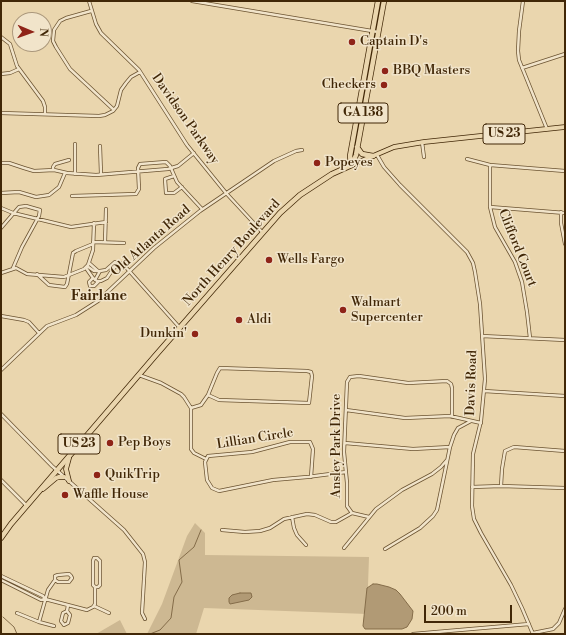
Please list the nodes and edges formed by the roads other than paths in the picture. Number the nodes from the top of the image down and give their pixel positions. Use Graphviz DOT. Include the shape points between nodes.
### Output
graph roads {
  1 [pos="89,1"];
  2 [pos="192,1"];
  3 [pos="378,1"];
  4 [pos="384,1"];
  5 [pos="523,1"];
  6 [pos="91,11"];
  7 [pos="375,31"];
  8 [pos="1,36"];
  9 [pos="565,54"];
  10 [pos="522,68"];
  11 [pos="19,69"];
  12 [pos="140,72"];
  13 [pos="1,74"];
  14 [pos="114,110"];
  15 [pos="1,113"];
  16 [pos="45,114"];
  17 [pos="565,127"];
  18 [pos="547,129"];
  19 [pos="422,142"];
  20 [pos="76,144"];
  21 [pos="100,146"];
  22 [pos="357,147"];
  23 [pos="302,150"];
  24 [pos="194,153"];
  25 [pos="375,155"];
  26 [pos="424,157"];
  27 [pos="467,159"];
  28 [pos="69,160"];
  29 [pos="1,163"];
  30 [pos="352,165"];
  31 [pos="490,165"];
  32 [pos="171,168"];
  33 [pos="52,170"];
  34 [pos="565,171"];
  35 [pos="138,172"];
  36 [pos="65,173"];
  37 [pos="75,174"];
  38 [pos="101,174"];
  39 [pos="174,176"];
  40 [pos="182,187"];
  41 [pos="226,192"];
  42 [pos="1,193"];
  43 [pos="72,196"];
  44 [pos="490,207"];
  45 [pos="1,208"];
  46 [pos="106,209"];
  47 [pos="202,209"];
  48 [pos="561,212"];
  49 [pos="13,213"];
  50 [pos="565,213"];
  51 [pos="38,219"];
  52 [pos="106,222"];
  53 [pos="94,223"];
  54 [pos="1,228"];
  55 [pos="263,232"];
  56 [pos="105,242"];
  57 [pos="93,243"];
  58 [pos="124,243"];
  59 [pos="565,244"];
  60 [pos="120,263"];
  61 [pos="87,266"];
  62 [pos="14,268"];
  63 [pos="99,271"];
  64 [pos="130,271"];
  65 [pos="1,273"];
  66 [pos="37,274"];
  67 [pos="68,276"];
  68 [pos="96,280"];
  69 [pos="1,316"];
  70 [pos="180,328"];
  71 [pos="39,333"];
  72 [pos="482,336"];
  73 [pos="530,338"];
  74 [pos="565,340"];
  75 [pos="1,370"];
  76 [pos="139,375"];
  77 [pos="484,391"];
  78 [pos="208,395"];
  79 [pos="565,396"];
  80 [pos="191,408"];
  81 [pos="346,410"];
  82 [pos="1,414"];
  83 [pos="452,417"];
  84 [pos="471,421"];
  85 [pos="481,423"];
  86 [pos="345,443"];
  87 [pos="450,447"];
  88 [pos="565,451"];
  89 [pos="70,455"];
  90 [pos="206,459"];
  91 [pos="448,459"];
  92 [pos="57,470"];
  93 [pos="346,472"];
  94 [pos="64,477"];
  95 [pos="311,477"];
  96 [pos="1,480"];
  97 [pos="69,481"];
  98 [pos="501,486"];
  99 [pos="472,487"];
  100 [pos="565,488"];
  101 [pos="34,498"];
  102 [pos="26,506"];
  103 [pos="352,513"];
  104 [pos="292,516"];
  105 [pos="369,516"];
  106 [pos="222,530"];
  107 [pos="1,538"];
  108 [pos="306,545"];
  109 [pos="344,548"];
  110 [pos="385,549"];
  111 [pos="93,569"];
  112 [pos="100,569"];
  113 [pos="1,576"];
  114 [pos="1,580"];
  115 [pos="55,580"];
  116 [pos="95,587"];
  117 [pos="45,599"];
  118 [pos="68,605"];
  119 [pos="94,606"];
  120 [pos="565,609"];
  121 [pos="67,611"];
  122 [pos="109,613"];
  123 [pos="17,614"];
  124 [pos="144,619"];
  125 [pos="39,622"];
  126 [pos="529,624"];
  127 [pos="54,626"];
  128 [pos="413,634"];
  129 [pos="533,634"];
  1 -- 6 [label="street, Davidson Parkway"];
  2 -- 7 [label="street"];
  3 -- 7 [label="highway, GA 138"];
  4 -- 7 [label="highway, GA 138"];
  5 -- 10 [label="street" via="518,51"];
  6 -- 12 [label="street, Davidson Parkway" via="101,33"];
  6 -- 14 [label="street" via="61,21 54,30 53,40 69,67"];
  7 -- 22 [label="highway, GA 138"];
  7 -- 30 [label="highway, GA 138" via="350,156"];
  8 -- 11 [label="street" via="11,46"];
  9 -- 10 [label="street"];
  10 -- 18 [label="street"];
  11 -- 13 [label="street" via="10,74"];
  11 -- 16 [label="street" via="43,101"];
  12 -- 14 [label="street" via="125,84"];
  12 -- 24 [label="street, Davidson Parkway"];
  14 -- 16 [label="street" via="99,116"];
  15 -- 16 [label="street"];
  17 -- 18 [label="main road, North Henry Boulevard / US 23"];
  18 -- 19 [label="main road, North Henry Boulevard / US 23"];
  19 -- 25 [label="main road, North Henry Boulevard / US 23" via="394,147"];
  19 -- 26 [label="street"];
  20 -- 37 [label="street"];
  21 -- 38 [label="street"];
  22 -- 25 [label="highway" via="362,154"];
  22 -- 30 [label="highway, GA 138"];
  23 -- 41 [label="street, Old Atlanta Road" via="274,161"];
  24 -- 32 [label="street" via="178,166"];
  24 -- 41 [label="street, Davidson Parkway"];
  25 -- 30 [label="main road, North Henry Boulevard / US 23"];
  25 -- 72 [label="street, Davis Road" via="400,185 467,252 475,272"];
  27 -- 31 [label="street"];
  28 -- 33 [label="street" via="53,165"];
  29 -- 33 [label="street" via="34,171"];
  30 -- 55 [label="highway, North Henry Boulevard / US 23" via="332,174 300,195"];
  31 -- 34 [label="street"];
  31 -- 44 [label="street, Clifford Court"];
  32 -- 35 [label="street"];
  32 -- 35 [label="street" via="166,162 140,164"];
  32 -- 39 [label="street"];
  33 -- 36 [label="street"];
  35 -- 38 [label="street"];
  35 -- 43 [label="street" via="140,189 136,194"];
  36 -- 37 [label="street"];
  36 -- 42 [label="street" via="59,187 49,195 36,197 19,192"];
  37 -- 38 [label="street"];
  39 -- 40 [label="street"];
  39 -- 40 [label="street" via="165,180 166,193 172,194"];
  40 -- 47 [label="street"];
  41 -- 47 [label="street, Old Atlanta Road"];
  41 -- 55 [label="street, Davidson Parkway"];
  44 -- 48 [label="street"];
  44 -- 73 [label="street, Clifford Court" via="495,226 515,262 522,282"];
  45 -- 49 [label="street"];
  46 -- 52 [label="street"];
  47 -- 64 [label="street, Old Atlanta Road"];
  48 -- 50 [label="street"];
  48 -- 59 [label="street"];
  49 -- 51 [label="street"];
  49 -- 51 [label="street" via="16,208 22,206 39,209"];
  49 -- 54 [label="street"];
  51 -- 53 [label="street" via="71,227"];
  51 -- 62 [label="street" via="22,247"];
  52 -- 53 [label="street"];
  52 -- 56 [label="street"];
  53 -- 57 [label="street"];
  55 -- 70 [label="highway, North Henry Boulevard / US 23"];
  56 -- 57 [label="street"];
  56 -- 58 [label="street"];
  57 -- 61 [label="street"];
  57 -- 67 [label="street" via="74,252"];
  60 -- 63 [label="street" via="115,262 107,269"];
  60 -- 64 [label="street"];
  60 -- 68 [label="street" via="107,278 102,281"];
  61 -- 63 [label="street"];
  61 -- 67 [label="street"];
  61 -- 68 [label="street"];
  62 -- 65 [label="street"];
  62 -- 66 [label="street" via="27,274"];
  63 -- 68 [label="street"];
  64 -- 70 [label="street"];
  64 -- 71 [label="street, Old Atlanta Road" via="88,309 47,326"];
  66 -- 67 [label="street"];
  66 -- 67 [label="street" via="49,285 63,287"];
  69 -- 71 [label="street" via="29,322"];
  70 -- 76 [label="highway, North Henry Boulevard / US 23"];
  71 -- 75 [label="street, Old Atlanta Road"];
  72 -- 73 [label="street"];
  72 -- 77 [label="street, Davis Road"];
  73 -- 74 [label="street"];
  76 -- 80 [label="street" via="181,394"];
  76 -- 89 [label="highway, North Henry Boulevard / US 23"];
  77 -- 79 [label="street"];
  77 -- 85 [label="street, Davis Road"];
  78 -- 78 [label="street" via="218,400 309,403 312,376 311,372 307,371 220,368"];
  78 -- 80 [label="street" via="202,405"];
  80 -- 90 [label="street" via="191,449"];
  81 -- 83 [label="street" via="405,418"];
  81 -- 83 [label="street, Ansley Park Drive" via="347,382 353,376 408,383 447,381 452,384"];
  81 -- 86 [label="street, Ansley Park Drive"];
  82 -- 92 [label="street"];
  83 -- 84 [label="street"];
  84 -- 85 [label="street"];
  84 -- 87 [label="street" via="458,428"];
  85 -- 99 [label="street, Davis Road" via="473,454"];
  86 -- 87 [label="street" via="414,450"];
  86 -- 93 [label="street, Ansley Park Drive"];
  87 -- 91 [label="street"];
  88 -- 98 [label="street" via="514,447 505,451"];
  89 -- 92 [label="highway, North Henry Boulevard / US 23"];
  89 -- 97 [label="main road" via="66,469"];
  90 -- 95 [label="street, Lillian Circle" via="207,480 212,488 219,491 273,480"];
  90 -- 95 [label="street, Lillian Circle" via="208,456 252,452 290,442 310,442"];
  91 -- 105 [label="street" via="441,467 397,494"];
  91 -- 110 [label="street" via="437,510 433,516 420,528"];
  92 -- 94 [label="street"];
  92 -- 101 [label="highway, North Henry Boulevard / US 23"];
  93 -- 95 [label="street, Lillian Circle"];
  93 -- 103 [label="street, Ansley Park Drive" via="347,506"];
  94 -- 97 [label="street"];
  94 -- 101 [label="main road" via="56,478"];
  96 -- 102 [label="street"];
  97 -- 124 [label="street" via="124,530 143,554"];
  98 -- 99 [label="street"];
  98 -- 100 [label="street"];
  99 -- 126 [label="street, Davis Road" via="474,519 511,585"];
  101 -- 102 [label="highway, North Henry Boulevard / US 23"];
  102 -- 107 [label="highway, North Henry Boulevard / US 23"];
  103 -- 104 [label="street" via="336,522 312,514"];
  103 -- 105 [label="street, Ansley Park Drive"];
  104 -- 106 [label="street" via="260,531"];
  104 -- 108 [label="street" via="297,535"];
  105 -- 109 [label="street"];
  111 -- 112 [label="street"];
  111 -- 112 [label="street" via="93,560 97,558 100,561"];
  111 -- 116 [label="street"];
  112 -- 116 [label="street" via="100,585"];
  113 -- 117 [label="street"];
  114 -- 117 [label="street" via="38,599"];
  115 -- 115 [label="street" via="69,582 72,578 69,575 58,574"];
  115 -- 117 [label="street"];
  116 -- 119 [label="street"];
  117 -- 118 [label="street"];
  117 -- 125 [label="street"];
  118 -- 119 [label="street" via="85,610"];
  118 -- 121 [label="street"];
  119 -- 122 [label="street"];
  120 -- 129 [label="street" via="559,623 553,629"];
  121 -- 121 [label="street" via="70,615 68,624 64,625 61,622 63,614"];
  123 -- 125 [label="street"];
  125 -- 127 [label="street"];
  126 -- 128 [label="street"];
  126 -- 129 [label="street, Davis Road"];
}
